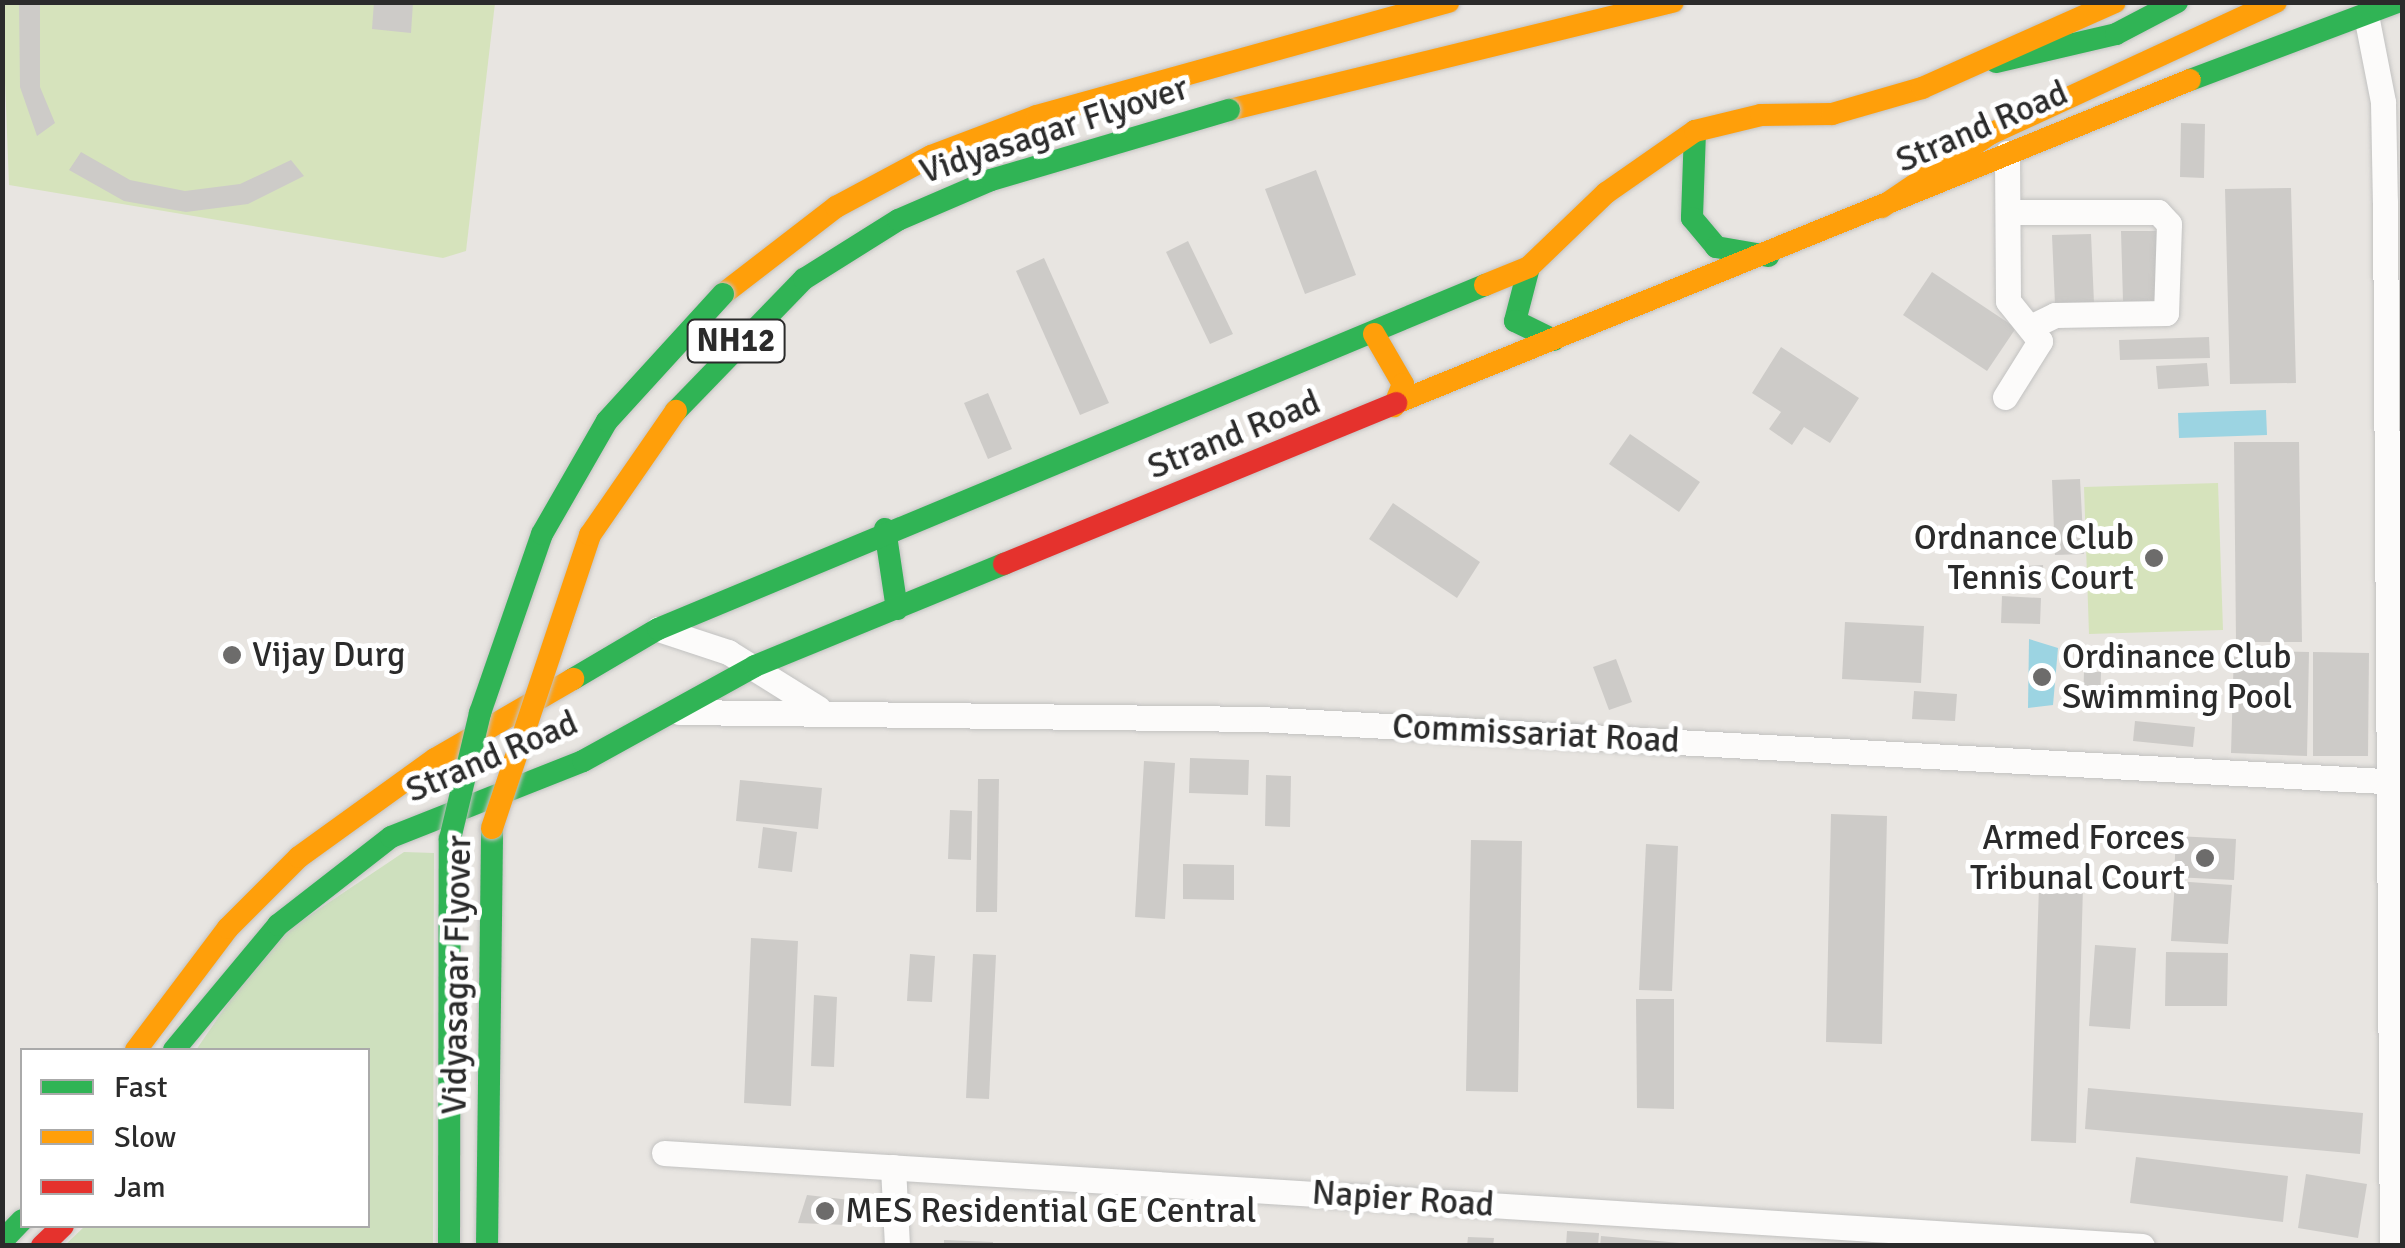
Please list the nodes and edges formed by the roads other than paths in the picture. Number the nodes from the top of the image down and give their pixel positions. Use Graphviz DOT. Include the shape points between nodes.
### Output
graph roads {
  1 [pos="1449,2"];
  2 [pos="1673,2"];
  3 [pos="2115,2"];
  4 [pos="2177,2"];
  5 [pos="2276,2"];
  6 [pos="2397,2"];
  7 [pos="2366,16"];
  8 [pos="1996,62"];
  9 [pos="2392,101"];
  10 [pos="1696,131"];
  11 [pos="2006,153"];
  12 [pos="1882,208"];
  13 [pos="2008,212"];
  14 [pos="2394,218"];
  15 [pos="1769,256"];
  16 [pos="1529,267"];
  17 [pos="2030,327"];
  18 [pos="1374,334"];
  19 [pos="1554,340"];
  20 [pos="2005,397"];
  21 [pos="1394,406"];
  22 [pos="885,529"];
  23 [pos="897,609"];
  24 [pos="658,629"];
  25 [pos="756,666"];
  26 [pos="818,708"];
  27 [pos="669,712"];
  28 [pos="2396,781"];
  29 [pos="138,1048"];
  30 [pos="176,1048"];
  31 [pos="664,1153"];
  32 [pos="893,1167"];
  33 [pos="20,1222"];
  34 [pos="61,1228"];
  35 [pos="2,1241"];
  36 [pos="2138,1245"];
  37 [pos="42,1246"];
  38 [pos="449,1246"];
  39 [pos="487,1246"];
  40 [pos="897,1246"];
  41 [pos="2392,1246"];
  1 -- 38 [label="main road, Vidyasagar Flyover / NH12, bridge" via="1037,116 931,156 778,247 607,421 542,534 480,713 450,840"];
  2 -- 39 [label="main road, Vidyasagar Flyover / NH12, bridge" via="1228,110 991,180 898,220 804,280 742,334 639,454 590,534 492,828"];
  3 -- 8 [label="main road"];
  4 -- 8 [label="main road" via="2116,34"];
  5 -- 12 [label="main road" via="1990,134"];
  6 -- 7 [label="main road, Strand Road"];
  7 -- 9 [label="street"];
  7 -- 11 [label="main road, Strand Road"];
  8 -- 10 [label="main road, Strand Road" via="1832,114 1761,114"];
  9 -- 14 [label="street"];
  10 -- 15 [label="main road" via="1692,218 1716,247"];
  10 -- 16 [label="main road, Strand Road" via="1606,192"];
  11 -- 12 [label="main road, Strand Road"];
  11 -- 13 [label="street"];
  12 -- 15 [label="main road, Strand Road"];
  13 -- 17 [label="street" via="2008,301"];
  13 -- 17 [label="street" via="2158,212 2169,224 2166,312 2055,315"];
  14 -- 28 [label="street"];
  15 -- 19 [label="main road, Strand Road"];
  16 -- 18 [label="main road, Strand Road"];
  16 -- 19 [label="main road" via="1516,321"];
  17 -- 20 [label="street" via="2040,341"];
  18 -- 21 [label="main road" via="1403,384"];
  18 -- 22 [label="main road, Strand Road"];
  19 -- 21 [label="main road, Strand Road"];
  21 -- 23 [label="main road, Strand Road"];
  22 -- 23 [label="main road"];
  22 -- 24 [label="main road, Strand Road"];
  23 -- 25 [label="main road, Strand Road"];
  24 -- 25 [label="street"];
  24 -- 29 [label="main road, Strand Road" via="435,759 299,856 228,928"];
  25 -- 26 [label="street"];
  25 -- 27 [label="main road, Strand Road"];
  26 -- 27 [label="street, Commissariat Road"];
  26 -- 28 [label="street, Commissariat Road" via="1260,720"];
  27 -- 30 [label="main road, Strand Road" via="583,761 390,837 334,872"];
  28 -- 41 [label="street"];
  31 -- 32 [label="street, Napier Road"];
  32 -- 36 [label="street, Napier Road"];
  32 -- 40 [label="street"];
  33 -- 35 [label="main road"];
  34 -- 37 [label="main road"];
}
